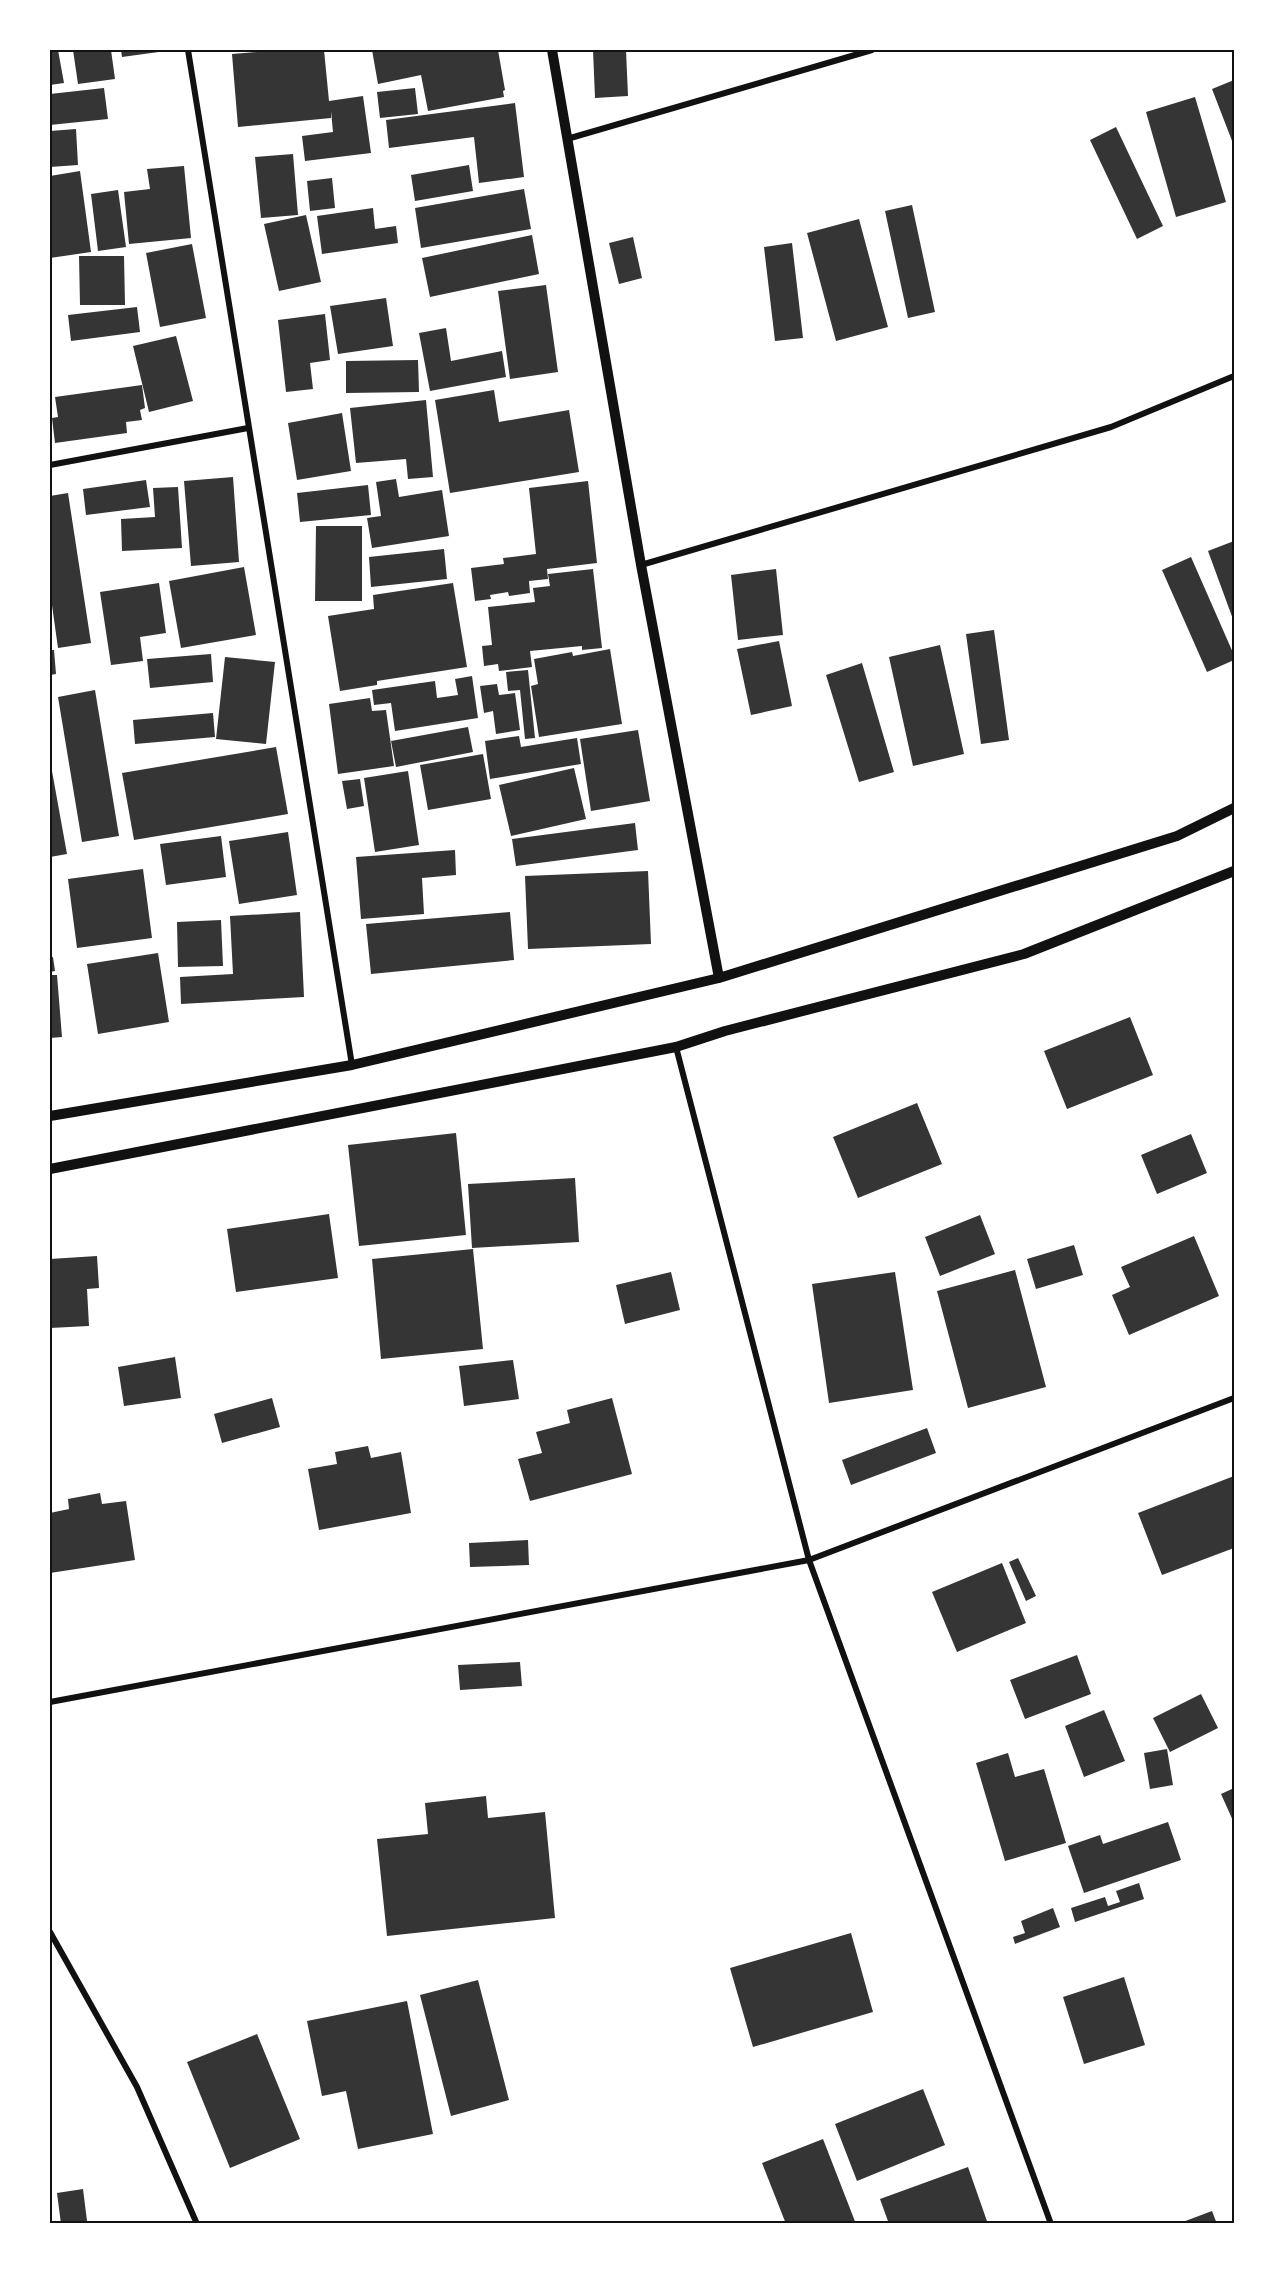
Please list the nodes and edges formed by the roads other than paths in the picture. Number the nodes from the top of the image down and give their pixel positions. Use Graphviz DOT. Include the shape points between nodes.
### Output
graph roads {
  1 [pos="188,50"];
  2 [pos="552,50"];
  3 [pos="872,50"];
  4 [pos="567,139"];
  5 [pos="1234,376"];
  6 [pos="248,428"];
  7 [pos="50,465"];
  8 [pos="642,565"];
  9 [pos="1234,808"];
  10 [pos="1234,871"];
  11 [pos="719,978"];
  12 [pos="676,1047"];
  13 [pos="352,1065"];
  14 [pos="50,1116"];
  15 [pos="50,1168"];
  16 [pos="1234,1398"];
  17 [pos="809,1560"];
  18 [pos="50,1702"];
  19 [pos="50,1932"];
  20 [pos="197,2223"];
  21 [pos="1051,2223"];
  1 -- 6 [label="street"];
  2 -- 4 [label="street"];
  3 -- 4 [label="street"];
  4 -- 8 [label="street"];
  5 -- 8 [label="street" via="1111,427"];
  6 -- 7 [label="street"];
  6 -- 13 [label="street"];
  8 -- 11 [label="street"];
  9 -- 11 [label="street" via="1177,836"];
  10 -- 12 [label="street" via="1024,954"];
  11 -- 13 [label="street"];
  12 -- 15 [label="street"];
  12 -- 17 [label="street"];
  13 -- 14 [label="street"];
  16 -- 17 [label="street"];
  17 -- 18 [label="street"];
  17 -- 21 [label="street"];
  19 -- 20 [label="street" via="137,2088"];
}
